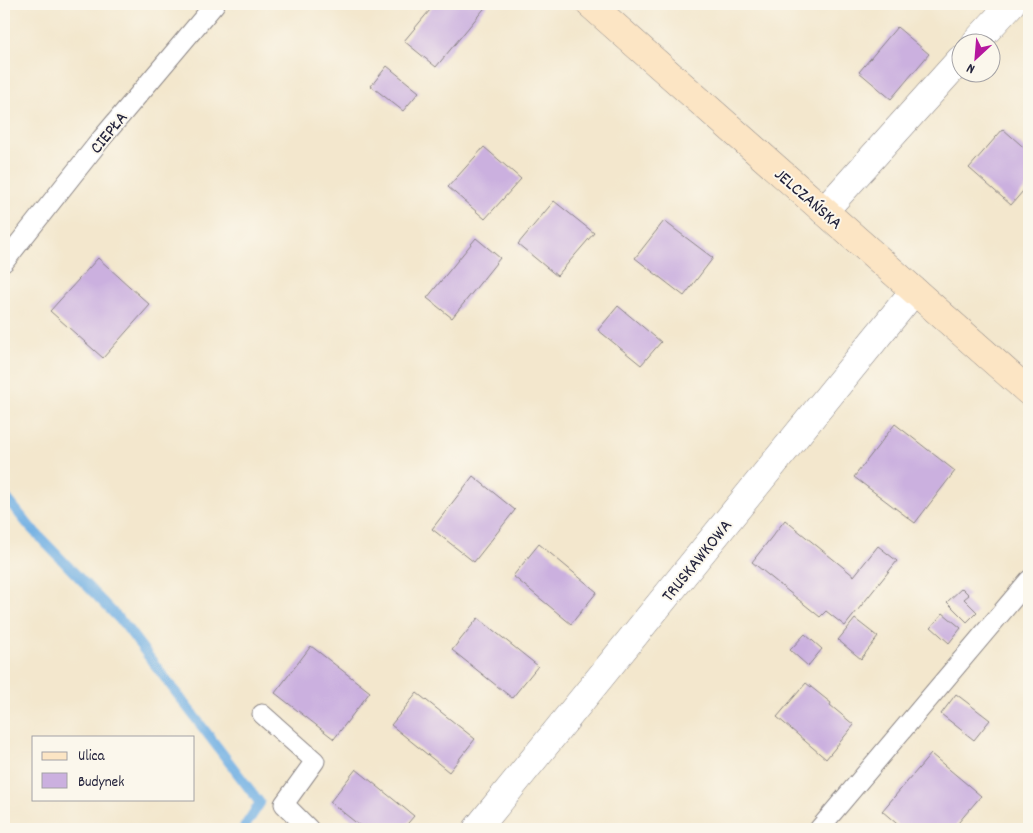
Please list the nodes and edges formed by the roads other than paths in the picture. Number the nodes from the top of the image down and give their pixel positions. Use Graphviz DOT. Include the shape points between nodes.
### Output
graph roads {
  1 [pos="215,4"];
  2 [pos="590,4"];
  3 [pos="1012,4"];
  4 [pos="985,32"];
  5 [pos="950,71"];
  6 [pos="824,211"];
  7 [pos="4,262"];
  8 [pos="914,291"];
  9 [pos="1029,392"];
  10 [pos="1029,580"];
  11 [pos="262,714"];
  12 [pos="309,829"];
  13 [pos="477,829"];
  14 [pos="819,829"];
  1 -- 7 [label="lane, CIEPŁA" via="102,138"];
  2 -- 6 [label="main road, JELCZAŃSKA"];
  3 -- 4 [label="street"];
  5 -- 6 [label="street"];
  6 -- 8 [label="main road, JELCZAŃSKA"];
  8 -- 9 [label="main road, JELCZAŃSKA"];
  8 -- 13 [label="street, TRUSKAWKOWA"];
  10 -- 14 [label="lane"];
  11 -- 12 [label="lane" via="315,761 284,804"];
}
